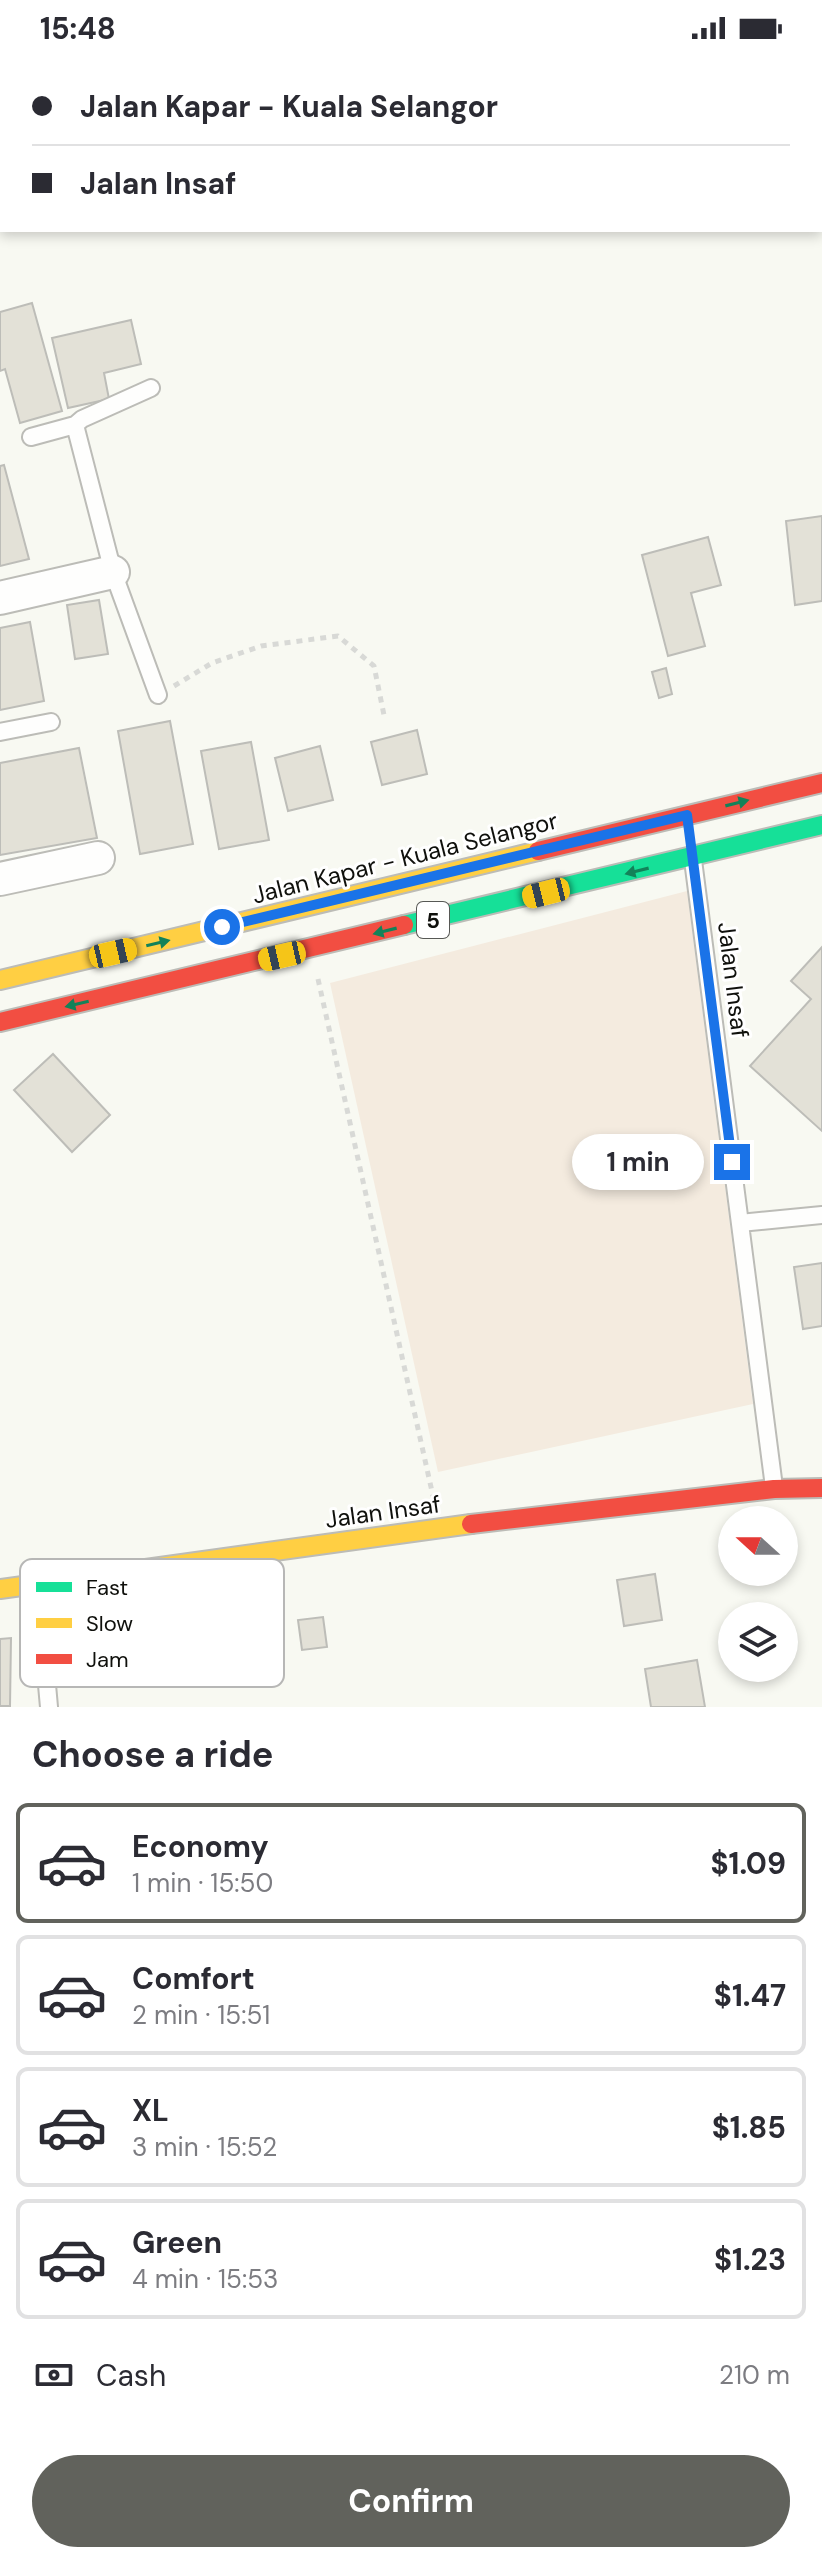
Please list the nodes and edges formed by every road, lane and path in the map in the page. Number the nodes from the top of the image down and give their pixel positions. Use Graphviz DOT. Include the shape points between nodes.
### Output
graph roads {
  1 [pos="151,388"];
  2 [pos="75,425"];
  3 [pos="31,437"];
  4 [pos="113,572"];
  5 [pos="0,598"];
  6 [pos="158,695"];
  7 [pos="385,720"];
  8 [pos="51,722"];
  9 [pos="0,732"];
  10 [pos="822,783"];
  11 [pos="822,825"];
  12 [pos="690,836"];
  13 [pos="98,858"];
  14 [pos="0,879"];
  15 [pos="311,949"];
  16 [pos="64,965"];
  17 [pos="0,966"];
  18 [pos="0,980"];
  19 [pos="0,1022"];
  20 [pos="822,1215"];
  21 [pos="740,1223"];
  22 [pos="822,1488"];
  23 [pos="774,1489"];
  24 [pos="440,1528"];
  25 [pos="228,1559"];
  26 [pos="20,1586"];
  27 [pos="0,1589"];
  28 [pos="47,1687"];
  29 [pos="49,1707"];
  1 -- 2 [label="lane"];
  2 -- 3 [label="lane"];
  2 -- 4 [label="lane"];
  4 -- 5 [label="street"];
  4 -- 6 [label="lane"];
  6 -- 7 [label="path" via="212,663 261,646 338,636 374,666"];
  8 -- 9 [label="lane"];
  12 -- 10 [label="main road, Jalan Kapar - Kuala Selangor / 5, one-way"];
  11 -- 12 [label="main road, Jalan Kapar - Kuala Selangor / 5"];
  12 -- 15 [label="main road, Jalan Kapar - Kuala Selangor / 5, one-way"];
  16 -- 12 [label="main road, Jalan Kapar - Kuala Selangor / 5, one-way"];
  12 -- 21 [label="lane, Jalan Insaf"];
  13 -- 14 [label="street"];
  15 -- 19 [label="main road, Jalan Kapar - Kuala Selangor / 5, one-way"];
  15 -- 24 [label="path"];
  16 -- 17 [label="main road"];
  16 -- 18 [label="main road, Jalan Kapar - Kuala Selangor / 5"];
  20 -- 21 [label="lane"];
  21 -- 23 [label="lane, Jalan Insaf"];
  22 -- 23 [label="main road, Jalan Insaf"];
  23 -- 24 [label="main road, Jalan Insaf"];
  24 -- 25 [label="main road, Jalan Insaf"];
  26 -- 27 [label="main road, Jalan Insaf"];
  28 -- 29 [label="lane"];
}
